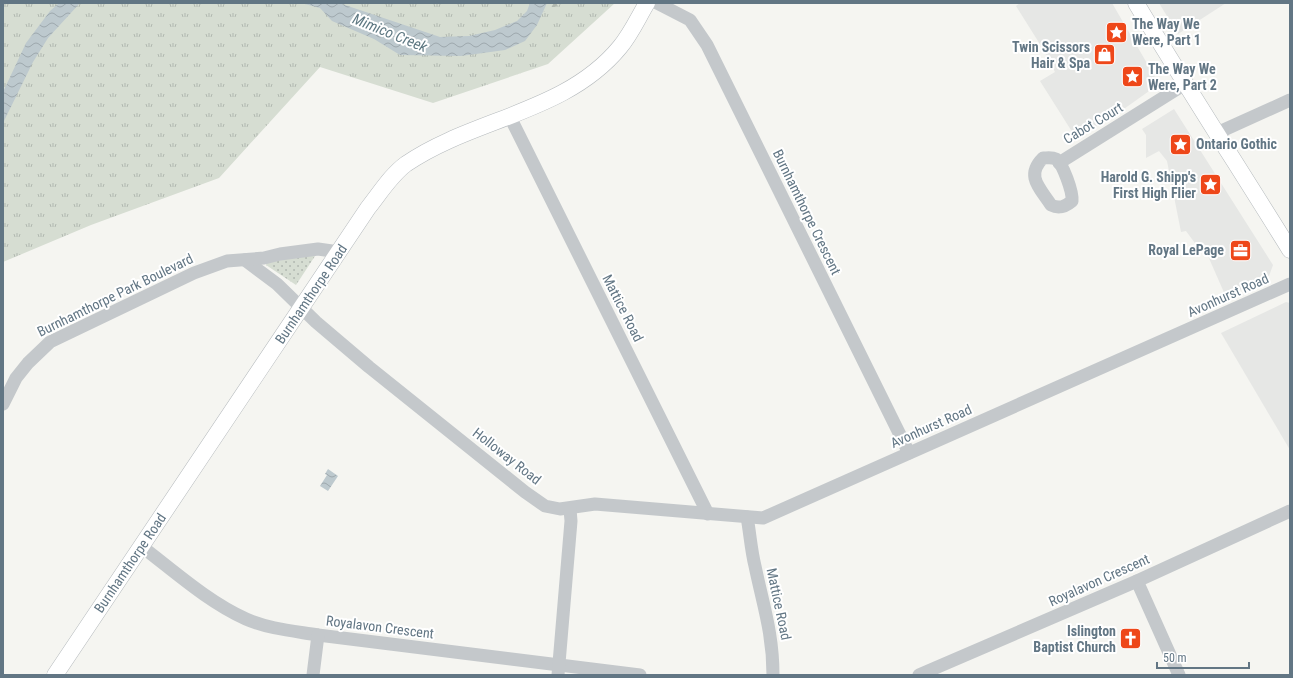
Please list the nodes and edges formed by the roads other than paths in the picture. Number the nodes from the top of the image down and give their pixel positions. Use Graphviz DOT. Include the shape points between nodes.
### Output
graph roads {
  1 [pos="646,3"];
  2 [pos="657,3"];
  3 [pos="1136,3"];
  4 [pos="1185,84"];
  5 [pos="1290,100"];
  6 [pos="510,117"];
  7 [pos="1217,133"];
  8 [pos="1059,163"];
  9 [pos="1290,250"];
  10 [pos="339,252"];
  11 [pos="245,260"];
  12 [pos="1290,284"];
  13 [pos="301,308"];
  14 [pos="3,404"];
  15 [pos="909,453"];
  16 [pos="570,509"];
  17 [pos="1290,511"];
  18 [pos="708,514"];
  19 [pos="747,517"];
  20 [pos="141,546"];
  21 [pos="1137,581"];
  22 [pos="318,635"];
  23 [pos="559,670"];
  24 [pos="55,675"];
  25 [pos="313,675"];
  26 [pos="640,675"];
  27 [pos="773,675"];
  28 [pos="920,675"];
  29 [pos="1179,675"];
  1 -- 6 [label="main road, Burnhamthorpe Road" via="631,32 608,60 564,92"];
  2 -- 15 [label="street, Burnhamthorpe Crescent" via="690,20 707,45"];
  3 -- 4 [label="main road"];
  4 -- 7 [label="main road"];
  4 -- 8 [label="street, Cabot Court"];
  5 -- 7 [label="street"];
  6 -- 10 [label="main road, Burnhamthorpe Road" via="451,139 405,166 368,208"];
  6 -- 18 [label="street, Mattice Road"];
  7 -- 9 [label="main road"];
  10 -- 11 [label="street, Burnhamthorpe Park Boulevard" via="318,249"];
  10 -- 13 [label="main road, Burnhamthorpe Road"];
  11 -- 13 [label="street" via="277,284"];
  11 -- 14 [label="street, Burnhamthorpe Park Boulevard" via="212,265 50,342 28,362 16,378"];
  12 -- 15 [label="street, Avonhurst Road"];
  13 -- 16 [label="street, Holloway Road" via="369,367 525,492 545,506"];
  13 -- 20 [label="main road, Burnhamthorpe Road"];
  15 -- 19 [label="street, Avonhurst Road" via="763,518"];
  16 -- 18 [label="street, Avonhurst Road" via="596,504"];
  16 -- 23 [label="street"];
  17 -- 21 [label="street, Royalavon Crescent"];
  18 -- 19 [label="street, Avonhurst Road"];
  19 -- 27 [label="street, Mattice Road" via="754,565 770,627"];
  20 -- 22 [label="street, Royalavon Crescent" via="234,613 272,628"];
  20 -- 24 [label="main road, Burnhamthorpe Road"];
  21 -- 28 [label="street, Royalavon Crescent"];
  21 -- 29 [label="street"];
  22 -- 23 [label="street, Royalavon Crescent"];
  22 -- 25 [label="street"];
  23 -- 26 [label="street, Royalavon Crescent"];
}
